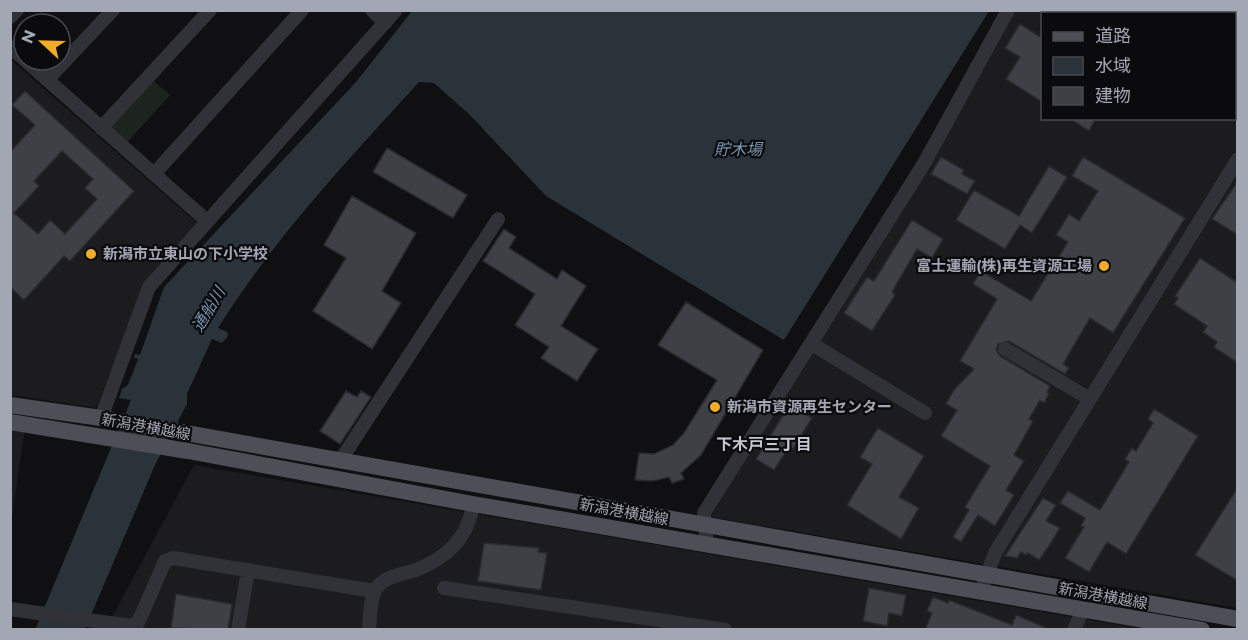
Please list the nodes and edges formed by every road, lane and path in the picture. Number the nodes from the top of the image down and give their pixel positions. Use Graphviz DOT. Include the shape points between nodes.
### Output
graph roads {
  1 [pos="17,10"];
  2 [pos="113,10"];
  3 [pos="210,10"];
  4 [pos="302,10"];
  5 [pos="372,10"];
  6 [pos="396,10"];
  7 [pos="1008,10"];
  8 [pos="10,17"];
  9 [pos="386,23"];
  10 [pos="38,72"];
  11 [pos="47,80"];
  12 [pos="101,128"];
  13 [pos="1238,159"];
  14 [pos="154,174"];
  15 [pos="498,219"];
  16 [pos="207,221"];
  17 [pos="813,344"];
  18 [pos="1005,349"];
  19 [pos="1090,399"];
  20 [pos="10,405"];
  21 [pos="925,413"];
  22 [pos="105,419"];
  23 [pos="10,422"];
  24 [pos="191,443"];
  25 [pos="340,461"];
  26 [pos="473,504"];
  27 [pos="704,527"];
  28 [pos="707,544"];
  29 [pos="248,570"];
  30 [pos="983,583"];
  31 [pos="444,588"];
  32 [pos="374,591"];
  33 [pos="13,609"];
  34 [pos="1083,609"];
  35 [pos="1238,619"];
  36 [pos="238,630"];
  37 [pos="369,630"];
  38 [pos="725,630"];
  39 [pos="1074,630"];
  40 [pos="1202,630"];
  1 -- 8 [label="street"];
  2 -- 11 [label="street"];
  3 -- 12 [label="street"];
  4 -- 14 [label="street"];
  5 -- 9 [label="street"];
  6 -- 9 [label="street"];
  7 -- 17 [label="street" via="925,162"];
  9 -- 16 [label="street"];
  10 -- 11 [label="street"];
  11 -- 12 [label="street"];
  12 -- 14 [label="street"];
  13 -- 19 [label="street"];
  14 -- 16 [label="street"];
  15 -- 25 [label="street"];
  16 -- 22 [label="street" via="149,287"];
  17 -- 21 [label="street"];
  17 -- 27 [label="street" via="704,513"];
  18 -- 19 [label="street"];
  19 -- 30 [label="street" via="995,553"];
  20 -- 22 [label="main road, 新潟港横越線"];
  22 -- 24 [label="main road, 新潟港横越線"];
  23 -- 24 [label="main road, 新潟港横越線" via="104,437"];
  24 -- 25 [label="main road, 新潟港横越線"];
  24 -- 26 [label="main road, 新潟港横越線"];
  25 -- 27 [label="main road, 新潟港横越線"];
  26 -- 28 [label="main road, 新潟港横越線"];
  26 -- 32 [label="street" via="463,537 439,558 384,579"];
  27 -- 28 [label="street"];
  27 -- 30 [label="main road, 新潟港横越線"];
  28 -- 30 [label="main road, 新潟港横越線"];
  29 -- 32 [label="street"];
  29 -- 33 [label="street" via="173,558 165,561 137,624 131,627"];
  29 -- 36 [label="street"];
  30 -- 34 [label="main road, 新潟港横越線"];
  30 -- 35 [label="main road, 新潟港横越線"];
  31 -- 38 [label="street"];
  32 -- 37 [label="street"];
  34 -- 39 [label="street"];
  34 -- 40 [label="main road, 新潟港横越線"];
}
